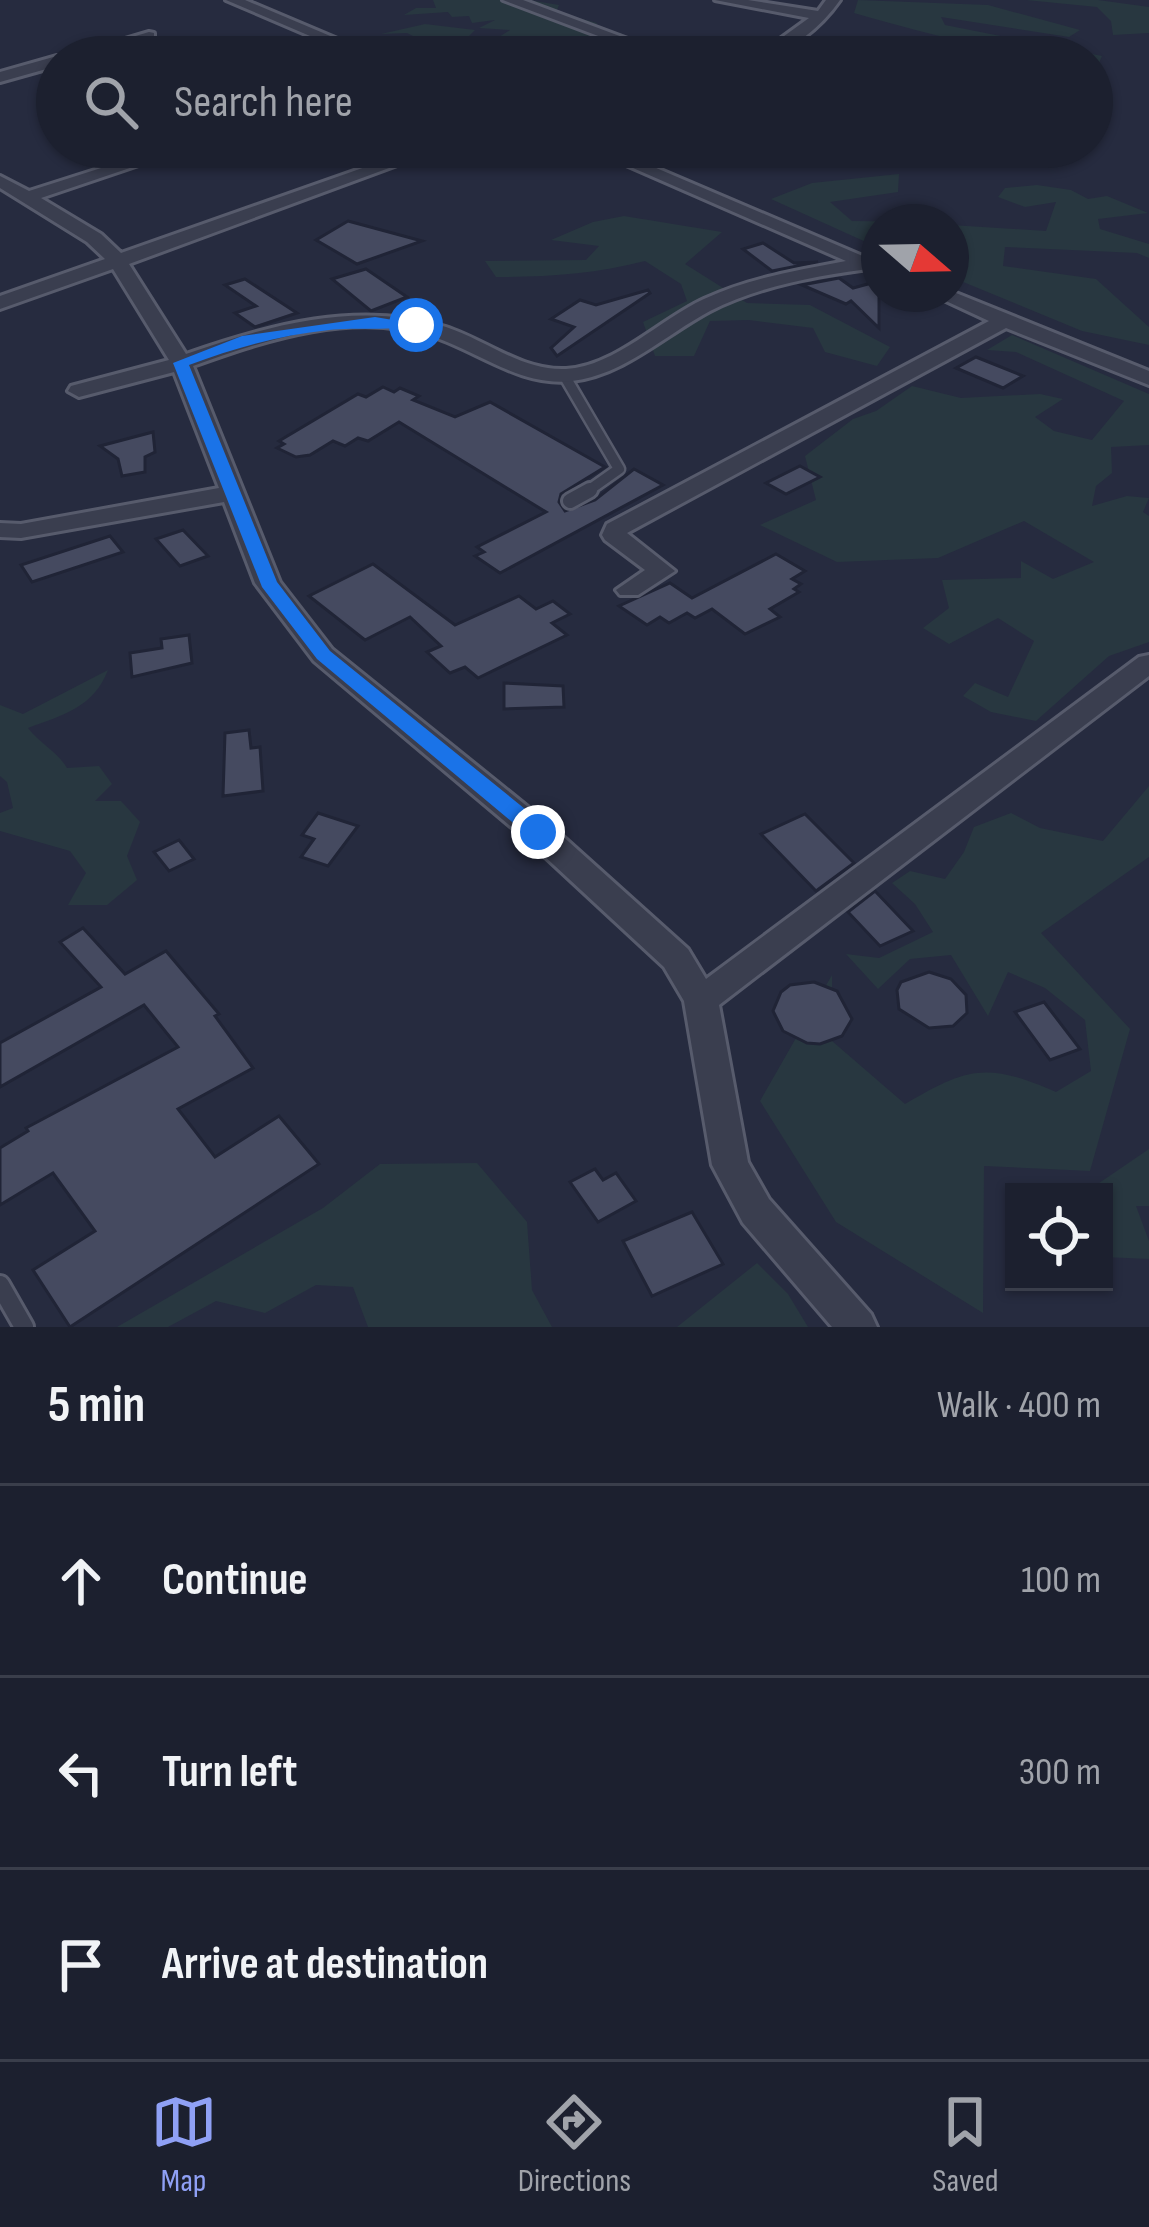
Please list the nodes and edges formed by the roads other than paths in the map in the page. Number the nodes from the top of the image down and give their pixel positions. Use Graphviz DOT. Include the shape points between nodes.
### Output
graph roads {
  1 [pos="233,0"];
  2 [pos="510,0"];
  3 [pos="722,0"];
  4 [pos="833,0"];
  5 [pos="822,16"];
  6 [pos="321,36"];
  7 [pos="610,36"];
  8 [pos="793,36"];
  9 [pos="36,68"];
  10 [pos="0,77"];
  11 [pos="118,168"];
  12 [pos="379,168"];
  13 [pos="651,168"];
  14 [pos="0,181"];
  15 [pos="27,197"];
  16 [pos="118,260"];
  17 [pos="861,260"];
  18 [pos="861,267"];
  19 [pos="0,303"];
  20 [pos="969,306"];
  21 [pos="1003,321"];
  22 [pos="181,363"];
  23 [pos="564,375"];
  24 [pos="1149,379"];
  25 [pos="79,391"];
  26 [pos="232,493"];
  27 [pos="570,500"];
  28 [pos="0,530"];
  29 [pos="629,590"];
  30 [pos="1149,663"];
  31 [pos="701,1000"];
  32 [pos="0,1285"];
  33 [pos="24,1327"];
  34 [pos="857,1327"];
  1 -- 6 [label="street"];
  2 -- 7 [label="street"];
  3 -- 5 [label="street"];
  4 -- 5 [label="street"];
  5 -- 8 [label="street"];
  9 -- 10 [label="street"];
  11 -- 15 [label="street"];
  12 -- 16 [label="street"];
  13 -- 17 [label="street"];
  14 -- 15 [label="street"];
  15 -- 16 [label="street"];
  16 -- 19 [label="street"];
  16 -- 22 [label="street"];
  18 -- 23 [label="street" via="716,300 592,369"];
  20 -- 21 [label="street"];
  21 -- 24 [label="street"];
  21 -- 29 [label="street" via="616,529 662,571"];
  22 -- 23 [label="street" via="242,340 397,321 526,370"];
  22 -- 25 [label="street"];
  22 -- 26 [label="street"];
  23 -- 27 [label="lane" via="619,469"];
  26 -- 28 [label="street"];
  26 -- 31 [label="street" via="268,583 323,655 659,942"];
  30 -- 31 [label="street"];
  31 -- 34 [label="street" via="730,1165 756,1211"];
  32 -- 33 [label="lane"];
}
